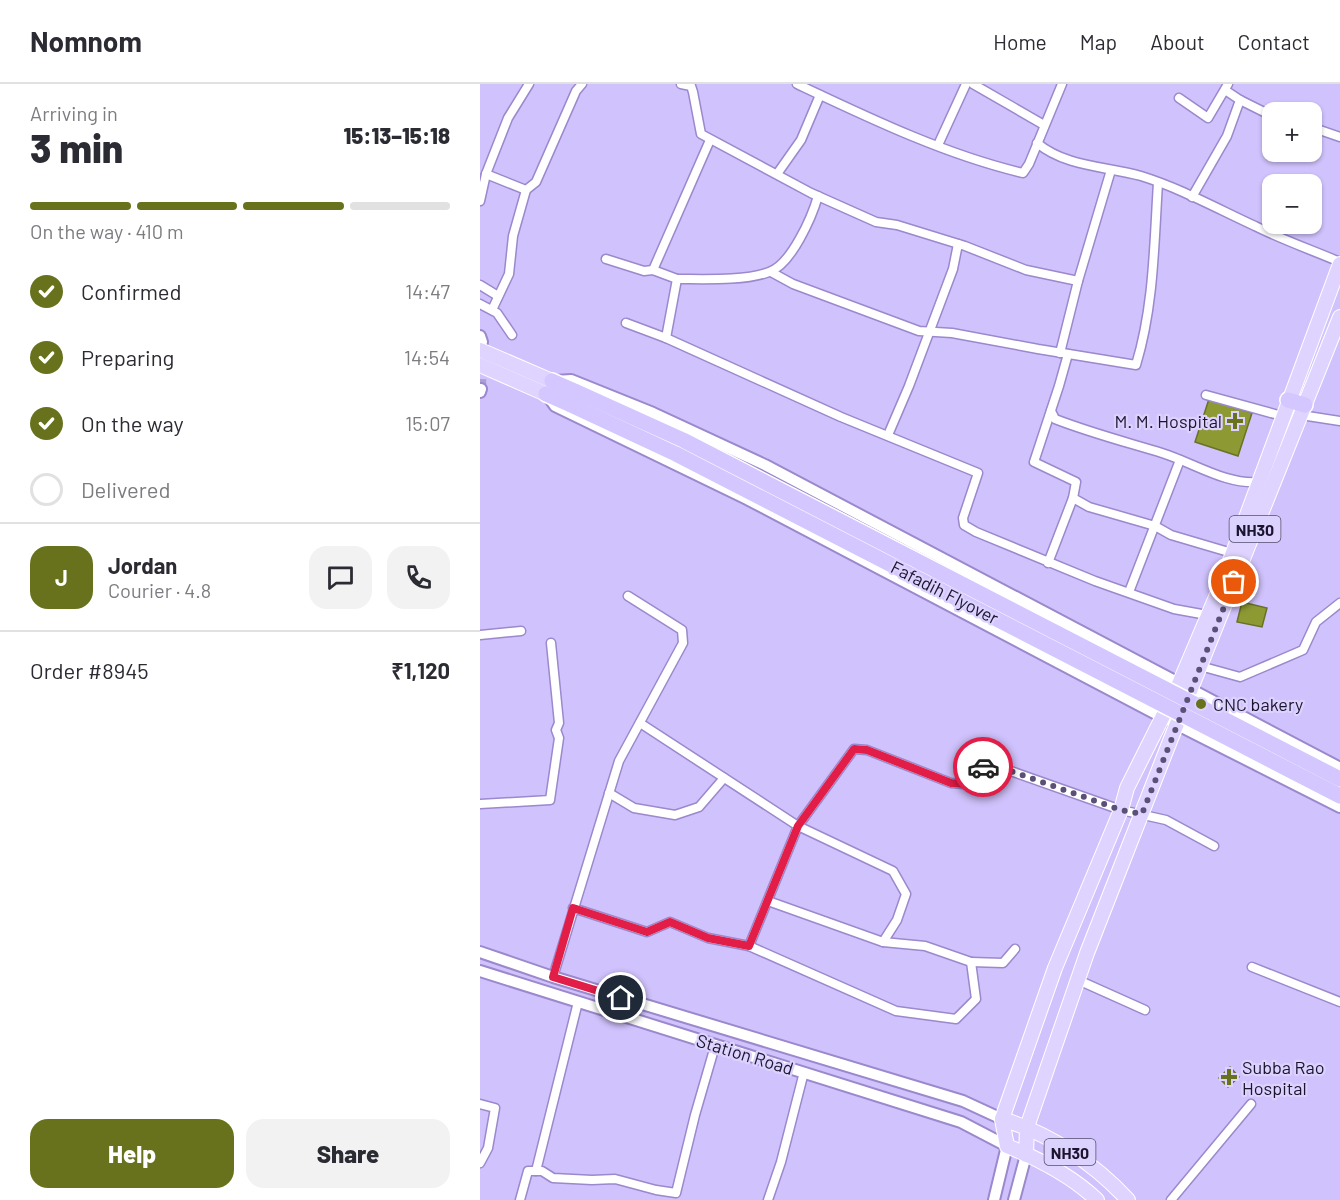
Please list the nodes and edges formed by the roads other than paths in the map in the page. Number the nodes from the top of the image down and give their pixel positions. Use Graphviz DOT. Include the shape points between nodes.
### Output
graph roads {
  1 [pos="529,84"];
  2 [pos="582,84"];
  3 [pos="681,84"];
  4 [pos="797,84"];
  5 [pos="966,84"];
  6 [pos="973,84"];
  7 [pos="1062,84"];
  8 [pos="1226,87"];
  9 [pos="820,95"];
  10 [pos="1179,98"];
  11 [pos="1240,100"];
  12 [pos="1262,111"];
  13 [pos="1044,124"];
  14 [pos="1322,131"];
  15 [pos="1340,137"];
  16 [pos="710,140"];
  17 [pos="1036,143"];
  18 [pos="938,145"];
  19 [pos="1111,170"];
  20 [pos="486,174"];
  21 [pos="777,174"];
  22 [pos="1158,183"];
  23 [pos="526,190"];
  24 [pos="818,196"];
  25 [pos="1192,197"];
  26 [pos="480,201"];
  27 [pos="958,244"];
  28 [pos="606,259"];
  29 [pos="1340,263"];
  30 [pos="653,270"];
  31 [pos="771,272"];
  32 [pos="677,279"];
  33 [pos="1078,281"];
  34 [pos="480,285"];
  35 [pos="498,296"];
  36 [pos="480,304"];
  37 [pos="492,310"];
  38 [pos="1340,317"];
  39 [pos="626,323"];
  40 [pos="929,331"];
  41 [pos="512,335"];
  42 [pos="666,338"];
  43 [pos="481,343"];
  44 [pos="1064,353"];
  45 [pos="480,365"];
  46 [pos="549,388"];
  47 [pos="1206,395"];
  48 [pos="574,398"];
  49 [pos="1288,400"];
  50 [pos="1303,410"];
  51 [pos="1050,411"];
  52 [pos="1282,416"];
  53 [pos="1340,421"];
  54 [pos="888,435"];
  55 [pos="1180,460"];
  56 [pos="1259,482"];
  57 [pos="1073,498"];
  58 [pos="1155,526"];
  59 [pos="1232,553"];
  60 [pos="1048,563"];
  61 [pos="1129,592"];
  62 [pos="628,596"];
  63 [pos="1340,603"];
  64 [pos="1207,615"];
  65 [pos="520,631"];
  66 [pos="480,634"];
  67 [pos="551,643"];
  68 [pos="1200,666"];
  69 [pos="1185,687"];
  70 [pos="1162,717"];
  71 [pos="640,723"];
  72 [pos="1177,724"];
  73 [pos="1340,768"];
  74 [pos="724,778"];
  75 [pos="1340,779"];
  76 [pos="609,793"];
  77 [pos="1340,796"];
  78 [pos="480,804"];
  79 [pos="1340,807"];
  80 [pos="1121,810"];
  81 [pos="1142,814"];
  82 [pos="798,826"];
  83 [pos="1214,846"];
  84 [pos="768,901"];
  85 [pos="573,908"];
  86 [pos="883,942"];
  87 [pos="749,946"];
  88 [pos="1015,949"];
  89 [pos="480,952"];
  90 [pos="971,962"];
  91 [pos="1252,967"];
  92 [pos="480,971"];
  93 [pos="553,977"];
  94 [pos="1078,980"];
  95 [pos="578,1002"];
  96 [pos="1340,1002"];
  97 [pos="1145,1010"];
  98 [pos="716,1046"];
  99 [pos="804,1072"];
  100 [pos="480,1104"];
  101 [pos="1251,1104"];
  102 [pos="1002,1119"];
  103 [pos="1027,1127"];
  104 [pos="1006,1146"];
  105 [pos="1026,1155"];
  106 [pos="480,1163"];
  107 [pos="536,1171"];
  108 [pos="520,1200"];
  109 [pos="768,1200"];
  110 [pos="993,1200"];
  111 [pos="1014,1200"];
  112 [pos="1097,1200"];
  113 [pos="1128,1200"];
  114 [pos="1171,1200"];
  1 -- 20 [label="street" via="508,118"];
  2 -- 23 [label="street" via="536,182"];
  3 -- 16 [label="street" via="691,86 702,134"];
  4 -- 9 [label="street"];
  5 -- 18 [label="street"];
  6 -- 13 [label="street"];
  7 -- 13 [label="street"];
  8 -- 10 [label="street" via="1208,118"];
  8 -- 11 [label="street"];
  9 -- 18 [label="street"];
  9 -- 21 [label="street" via="801,140"];
  11 -- 12 [label="street"];
  11 -- 25 [label="street" via="1227,136"];
  13 -- 17 [label="street"];
  14 -- 15 [label="street"];
  16 -- 21 [label="street"];
  16 -- 30 [label="street"];
  17 -- 18 [label="street" via="1023,173"];
  17 -- 19 [label="street" via="1077,163"];
  19 -- 22 [label="street"];
  19 -- 33 [label="street"];
  20 -- 23 [label="street"];
  20 -- 26 [label="street"];
  21 -- 24 [label="street"];
  22 -- 25 [label="street"];
  22 -- 44 [label="street" via="1155,258 1136,364"];
  23 -- 35 [label="street" via="513,236 509,274"];
  24 -- 27 [label="street" via="876,222"];
  24 -- 31 [label="street" via="788,257"];
  25 -- 29 [label="street"];
  27 -- 33 [label="street" via="1026,270"];
  27 -- 40 [label="street" via="953,269"];
  28 -- 30 [label="street" via="644,271"];
  29 -- 49 [label="main road, NH30"];
  30 -- 32 [label="street"];
  31 -- 32 [label="street" via="739,278"];
  31 -- 40 [label="street" via="793,284 919,331"];
  32 -- 42 [label="street"];
  33 -- 44 [label="street"];
  34 -- 35 [label="street"];
  35 -- 37 [label="street"];
  36 -- 37 [label="street"];
  37 -- 41 [label="street"];
  38 -- 50 [label="main road, NH30"];
  39 -- 42 [label="street"];
  40 -- 44 [label="street"];
  40 -- 54 [label="street"];
  42 -- 54 [label="street"];
  43 -- 46 [label="main road"];
  44 -- 51 [label="street"];
  45 -- 46 [label="main road"];
  46 -- 48 [label="highway, Fafadih Flyover"];
  46 -- 69 [label="street" via="571,380 765,465"];
  46 -- 70 [label="street" via="555,406 747,500"];
  47 -- 52 [label="street"];
  48 -- 75 [label="highway, Fafadih Flyover, bridge" via="683,440"];
  48 -- 77 [label="highway, Fafadih Flyover, bridge"];
  49 -- 50 [label="highway"];
  49 -- 52 [label="main road, NH30"];
  50 -- 53 [label="street"];
  50 -- 68 [label="main road, NH30"];
  51 -- 55 [label="street" via="1055,419 1076,427"];
  51 -- 57 [label="street" via="1034,462 1076,482"];
  52 -- 56 [label="main road, NH30"];
  54 -- 60 [label="street" via="978,473 964,525"];
  55 -- 56 [label="street" via="1243,484"];
  55 -- 58 [label="street"];
  56 -- 59 [label="main road, NH30"];
  57 -- 58 [label="street" via="1089,507"];
  57 -- 60 [label="street"];
  58 -- 59 [label="street" via="1171,536"];
  58 -- 61 [label="street"];
  59 -- 64 [label="main road, NH30"];
  60 -- 61 [label="street"];
  61 -- 64 [label="street" via="1174,609"];
  62 -- 71 [label="street" via="682,630 679,653"];
  63 -- 68 [label="street" via="1316,622 1303,650 1240,677"];
  64 -- 69 [label="main road, NH30"];
  65 -- 66 [label="street"];
  67 -- 78 [label="street" via="560,723 556,730 559,738 550,800"];
  68 -- 69 [label="main road, NH30"];
  69 -- 70 [label="main road, NH30"];
  69 -- 72 [label="main road, NH30"];
  69 -- 73 [label="street"];
  70 -- 72 [label="street"];
  70 -- 80 [label="main road, NH30" via="1127,788"];
  71 -- 74 [label="street"];
  71 -- 76 [label="street" via="619,761"];
  72 -- 79 [label="street"];
  72 -- 81 [label="main road, NH30"];
  74 -- 76 [label="street" via="699,807 675,815 634,808"];
  74 -- 82 [label="street"];
  76 -- 85 [label="street"];
  80 -- 81 [label="street"];
  80 -- 82 [label="street" via="988,763 964,784 951,783 867,750 854,749"];
  80 -- 102 [label="main road, NH30" via="1055,968"];
  81 -- 83 [label="street" via="1166,820"];
  81 -- 94 [label="main road, NH30"];
  82 -- 84 [label="street"];
  82 -- 86 [label="street" via="893,871 906,894 897,920"];
  84 -- 86 [label="street"];
  84 -- 87 [label="street"];
  85 -- 87 [label="street" via="647,932 670,922 708,938"];
  85 -- 93 [label="street"];
  86 -- 90 [label="street" via="925,946"];
  87 -- 90 [label="street" via="896,1011 956,1019 976,999"];
  88 -- 90 [label="street" via="1003,963"];
  89 -- 93 [label="street, Station Road"];
  91 -- 96 [label="street"];
  92 -- 95 [label="street, Station Road"];
  93 -- 102 [label="street, Station Road" via="963,1101"];
  94 -- 97 [label="street"];
  94 -- 103 [label="main road, NH30"];
  95 -- 98 [label="street, Station Road"];
  95 -- 107 [label="street"];
  98 -- 99 [label="street, Station Road"];
  98 -- 107 [label="street" via="676,1193 615,1179 553,1178"];
  99 -- 104 [label="street, Station Road" via="962,1122"];
  99 -- 109 [label="street" via="782,1162"];
  100 -- 106 [label="street" via="495,1108 488,1148"];
  101 -- 114 [label="street"];
  102 -- 103 [label="main road, NH30"];
  102 -- 104 [label="main road, NH30"];
  103 -- 105 [label="main road"];
  103 -- 113 [label="main road, NH30" via="1092,1166"];
  104 -- 105 [label="main road, NH30"];
  104 -- 110 [label="street"];
  105 -- 111 [label="street"];
  105 -- 112 [label="main road, NH30" via="1065,1175"];
  107 -- 108 [label="street" via="528,1172"];
}
